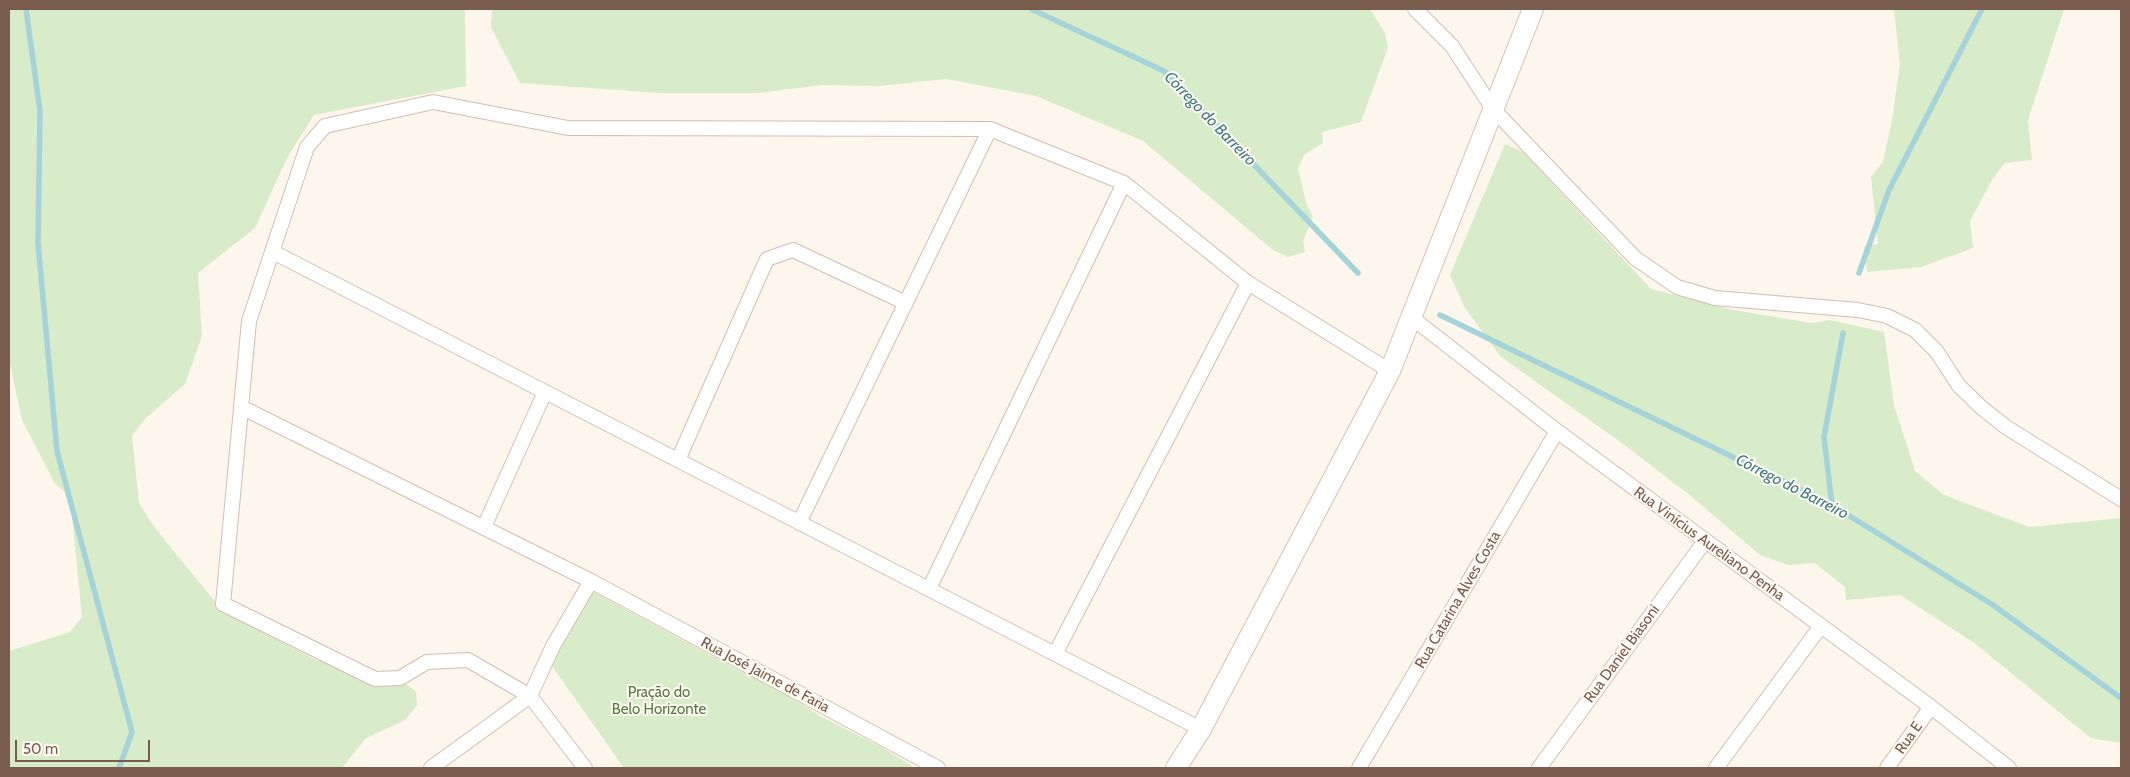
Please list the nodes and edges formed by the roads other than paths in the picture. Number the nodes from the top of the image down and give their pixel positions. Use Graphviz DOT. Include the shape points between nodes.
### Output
graph roads {
  1 [pos="1415,9"];
  2 [pos="1533,9"];
  3 [pos="1492,109"];
  4 [pos="990,129"];
  5 [pos="1124,183"];
  6 [pos="273,252"];
  7 [pos="1248,284"];
  8 [pos="906,303"];
  9 [pos="1412,317"];
  10 [pos="1390,371"];
  11 [pos="545,392"];
  12 [pos="241,407"];
  13 [pos="1557,431"];
  14 [pos="678,460"];
  15 [pos="2121,499"];
  16 [pos="799,523"];
  17 [pos="484,527"];
  18 [pos="1705,541"];
  19 [pos="591,581"];
  20 [pos="929,589"];
  21 [pos="1821,626"];
  22 [pos="1055,654"];
  23 [pos="530,696"];
  24 [pos="1931,707"];
  25 [pos="1201,729"];
  26 [pos="431,768"];
  27 [pos="585,768"];
  28 [pos="938,768"];
  29 [pos="1176,768"];
  30 [pos="1359,768"];
  31 [pos="1539,768"];
  32 [pos="1716,768"];
  33 [pos="1887,768"];
  34 [pos="2009,768"];
  1 -- 3 [label="street" via="1452,46"];
  2 -- 3 [label="street"];
  3 -- 9 [label="street"];
  3 -- 15 [label="street" via="1635,258 1677,287 1715,298 1858,310 1887,316 1915,330 1937,352 1959,386 2006,427"];
  4 -- 5 [label="street"];
  4 -- 6 [label="street" via="568,128 433,102 325,126 307,147"];
  4 -- 8 [label="street"];
  5 -- 7 [label="street"];
  5 -- 20 [label="street"];
  6 -- 11 [label="street"];
  6 -- 12 [label="street" via="250,321"];
  7 -- 10 [label="street"];
  7 -- 22 [label="street"];
  8 -- 14 [label="street" via="793,250 767,259"];
  8 -- 16 [label="street"];
  9 -- 10 [label="street"];
  9 -- 13 [label="street, Rua Vinícius Aureliano Penha"];
  10 -- 25 [label="street"];
  11 -- 14 [label="street"];
  11 -- 17 [label="street"];
  12 -- 17 [label="street, Rua José Jaime de Faria"];
  12 -- 23 [label="street" via="223,604 375,679 400,678 427,662 468,660"];
  13 -- 18 [label="street, Rua Vinícius Aureliano Penha"];
  13 -- 30 [label="street, Rua Catarina Alves Costa"];
  14 -- 16 [label="street"];
  16 -- 20 [label="street"];
  17 -- 19 [label="street, Rua José Jaime de Faria"];
  18 -- 21 [label="street, Rua Vinícius Aureliano Penha"];
  18 -- 31 [label="street, Rua Daniel Biasoni"];
  19 -- 23 [label="street" via="552,646"];
  19 -- 28 [label="street, Rua José Jaime de Faria"];
  20 -- 22 [label="street"];
  21 -- 24 [label="street, Rua Vinícius Aureliano Penha"];
  21 -- 32 [label="street"];
  22 -- 25 [label="street"];
  23 -- 26 [label="street"];
  23 -- 27 [label="street"];
  24 -- 33 [label="street, Rua E"];
  24 -- 34 [label="street, Rua Vinícius Aureliano Penha"];
  25 -- 29 [label="street"];
}
